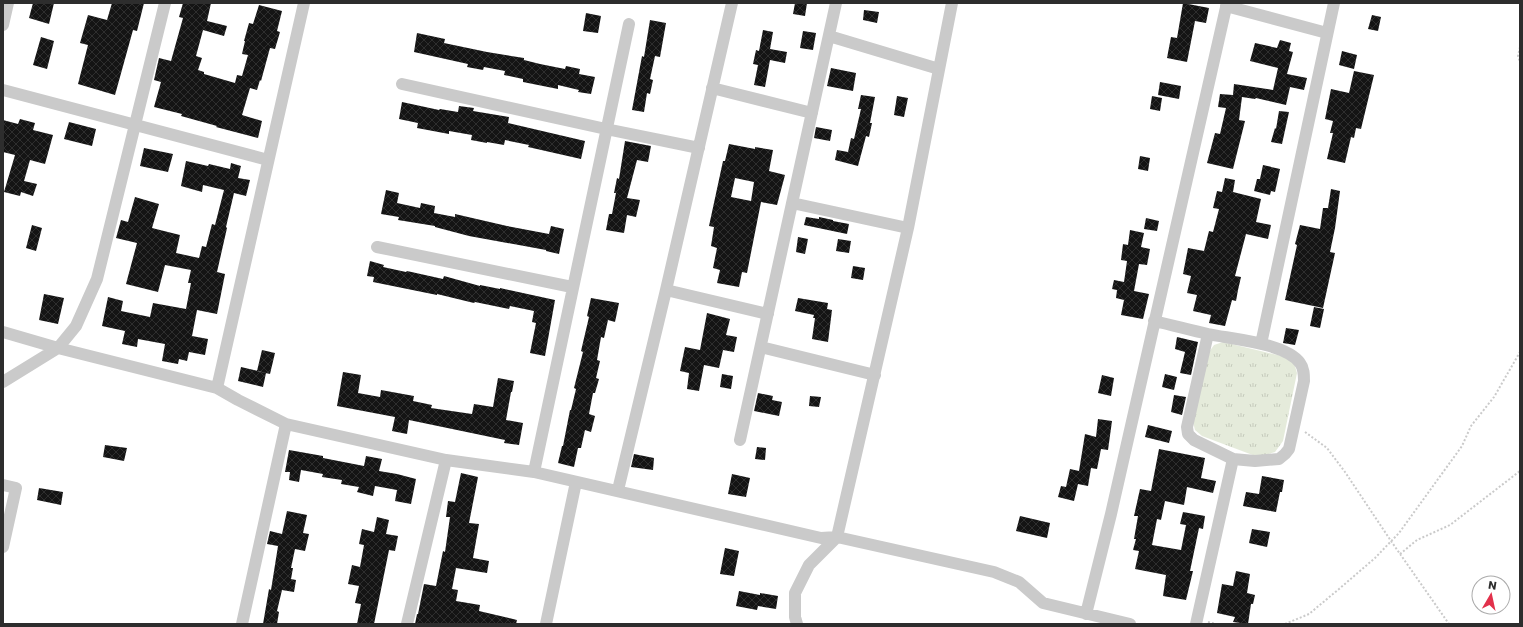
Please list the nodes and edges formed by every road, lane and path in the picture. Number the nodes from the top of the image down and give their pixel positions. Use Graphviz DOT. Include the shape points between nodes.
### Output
graph roads {
  1 [pos="8,3"];
  2 [pos="165,3"];
  3 [pos="304,3"];
  4 [pos="732,3"];
  5 [pos="836,3"];
  6 [pos="952,3"];
  7 [pos="1334,3"];
  8 [pos="1226,4"];
  9 [pos="629,24"];
  10 [pos="3,25"];
  11 [pos="1327,33"];
  12 [pos="829,36"];
  13 [pos="1520,47"];
  14 [pos="1520,62"];
  15 [pos="939,69"];
  16 [pos="402,84"];
  17 [pos="712,88"];
  18 [pos="3,90"];
  19 [pos="812,113"];
  20 [pos="135,125"];
  21 [pos="606,129"];
  22 [pos="699,148"];
  23 [pos="268,160"];
  24 [pos="792,203"];
  25 [pos="908,228"];
  26 [pos="377,247"];
  27 [pos="572,287"];
  28 [pos="666,290"];
  29 [pos="768,314"];
  30 [pos="1154,320"];
  31 [pos="3,332"];
  32 [pos="1208,334"];
  33 [pos="1261,344"];
  34 [pos="761,347"];
  35 [pos="58,348"];
  36 [pos="1520,352"];
  37 [pos="875,375"];
  38 [pos="3,382"];
  39 [pos="217,388"];
  40 [pos="1295,423"];
  41 [pos="286,424"];
  42 [pos="740,440"];
  43 [pos="1233,459"];
  44 [pos="446,460"];
  45 [pos="1520,471"];
  46 [pos="534,472"];
  47 [pos="576,482"];
  48 [pos="3,485"];
  49 [pos="618,490"];
  50 [pos="837,537"];
  51 [pos="1391,541"];
  52 [pos="3,547"];
  53 [pos="1400,554"];
  54 [pos="1086,614"];
  55 [pos="242,624"];
  56 [pos="408,624"];
  57 [pos="546,624"];
  58 [pos="798,624"];
  59 [pos="1126,624"];
  60 [pos="1196,624"];
  61 [pos="1285,624"];
  62 [pos="1449,624"];
  1 -- 10 [label="street"];
  2 -- 20 [label="street"];
  3 -- 23 [label="street"];
  4 -- 17 [label="street"];
  5 -- 12 [label="street"];
  6 -- 15 [label="street"];
  7 -- 11 [label="street"];
  8 -- 11 [label="street"];
  8 -- 30 [label="street"];
  9 -- 21 [label="street"];
  11 -- 33 [label="street"];
  12 -- 15 [label="street"];
  12 -- 19 [label="street"];
  13 -- 14 [label="path"];
  15 -- 25 [label="street"];
  16 -- 21 [label="street"];
  17 -- 19 [label="street"];
  17 -- 22 [label="street"];
  18 -- 20 [label="street"];
  19 -- 24 [label="street"];
  20 -- 23 [label="street"];
  20 -- 35 [label="street" via="97,279 76,326"];
  21 -- 22 [label="street"];
  21 -- 27 [label="street"];
  22 -- 28 [label="street"];
  23 -- 39 [label="street"];
  24 -- 25 [label="street"];
  24 -- 29 [label="street"];
  25 -- 37 [label="street"];
  26 -- 27 [label="street"];
  27 -- 46 [label="street"];
  28 -- 29 [label="street"];
  28 -- 49 [label="street"];
  29 -- 34 [label="street"];
  30 -- 32 [label="street"];
  30 -- 54 [label="street"];
  31 -- 35 [label="street"];
  32 -- 33 [label="street"];
  32 -- 43 [label="street" via="1187,427 1188,434 1194,440"];
  33 -- 40 [label="street" via="1281,350 1301,364 1304,381"];
  34 -- 37 [label="street"];
  34 -- 42 [label="street"];
  35 -- 38 [label="street"];
  35 -- 39 [label="street"];
  36 -- 51 [label="path" via="1494,397 1471,426 1462,446 1400,533"];
  37 -- 50 [label="street"];
  39 -- 41 [label="street"];
  40 -- 43 [label="street" via="1289,449 1279,459"];
  40 -- 51 [label="path" via="1327,448 1358,489"];
  41 -- 44 [label="street"];
  41 -- 55 [label="street"];
  43 -- 60 [label="street"];
  44 -- 46 [label="street"];
  44 -- 56 [label="street"];
  45 -- 53 [label="path" via="1450,525 1417,540"];
  46 -- 47 [label="street"];
  47 -- 49 [label="street"];
  47 -- 57 [label="street"];
  48 -- 52 [label="street" via="16,488"];
  49 -- 50 [label="street" via="821,538"];
  50 -- 54 [label="street" via="994,572 1019,582 1043,603"];
  50 -- 58 [label="street" via="809,565 795,593 795,617"];
  51 -- 53 [label="path"];
  51 -- 61 [label="path" via="1309,614"];
  53 -- 62 [label="path"];
  54 -- 59 [label="street"];
}
